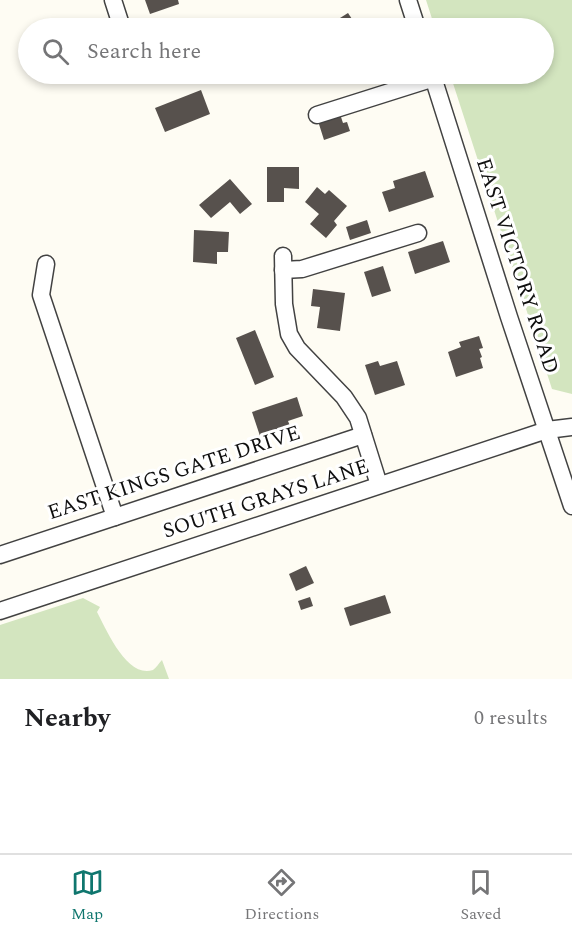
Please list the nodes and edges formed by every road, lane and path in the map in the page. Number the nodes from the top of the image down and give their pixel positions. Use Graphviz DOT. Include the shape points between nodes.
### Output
graph roads {
  1 [pos="113,0"];
  2 [pos="408,0"];
  3 [pos="119,18"];
  4 [pos="414,18"];
  5 [pos="409,84"];
  6 [pos="436,84"];
  7 [pos="317,115"];
  8 [pos="418,233"];
  9 [pos="46,264"];
  10 [pos="572,427"];
  11 [pos="547,430"];
  12 [pos="363,435"];
  13 [pos="379,485"];
  14 [pos="572,506"];
  15 [pos="115,516"];
  16 [pos="0,555"];
  17 [pos="0,611"];
  1 -- 3 [label="street"];
  2 -- 4 [label="street"];
  5 -- 7 [label="street"];
  6 -- 11 [label="street, EAST VICTORY ROAD"];
  8 -- 12 [label="street" via="303,269 283,263 289,334 297,348 344,397 358,418"];
  9 -- 15 [label="street" via="41,295"];
  10 -- 11 [label="street, SOUTH GRAYS LANE"];
  11 -- 13 [label="street, SOUTH GRAYS LANE"];
  11 -- 14 [label="street, EAST VICTORY ROAD"];
  12 -- 13 [label="street"];
  12 -- 15 [label="street, EAST KINGS GATE DRIVE"];
  13 -- 17 [label="street, SOUTH GRAYS LANE"];
  15 -- 16 [label="street, EAST KINGS GATE DRIVE"];
}
